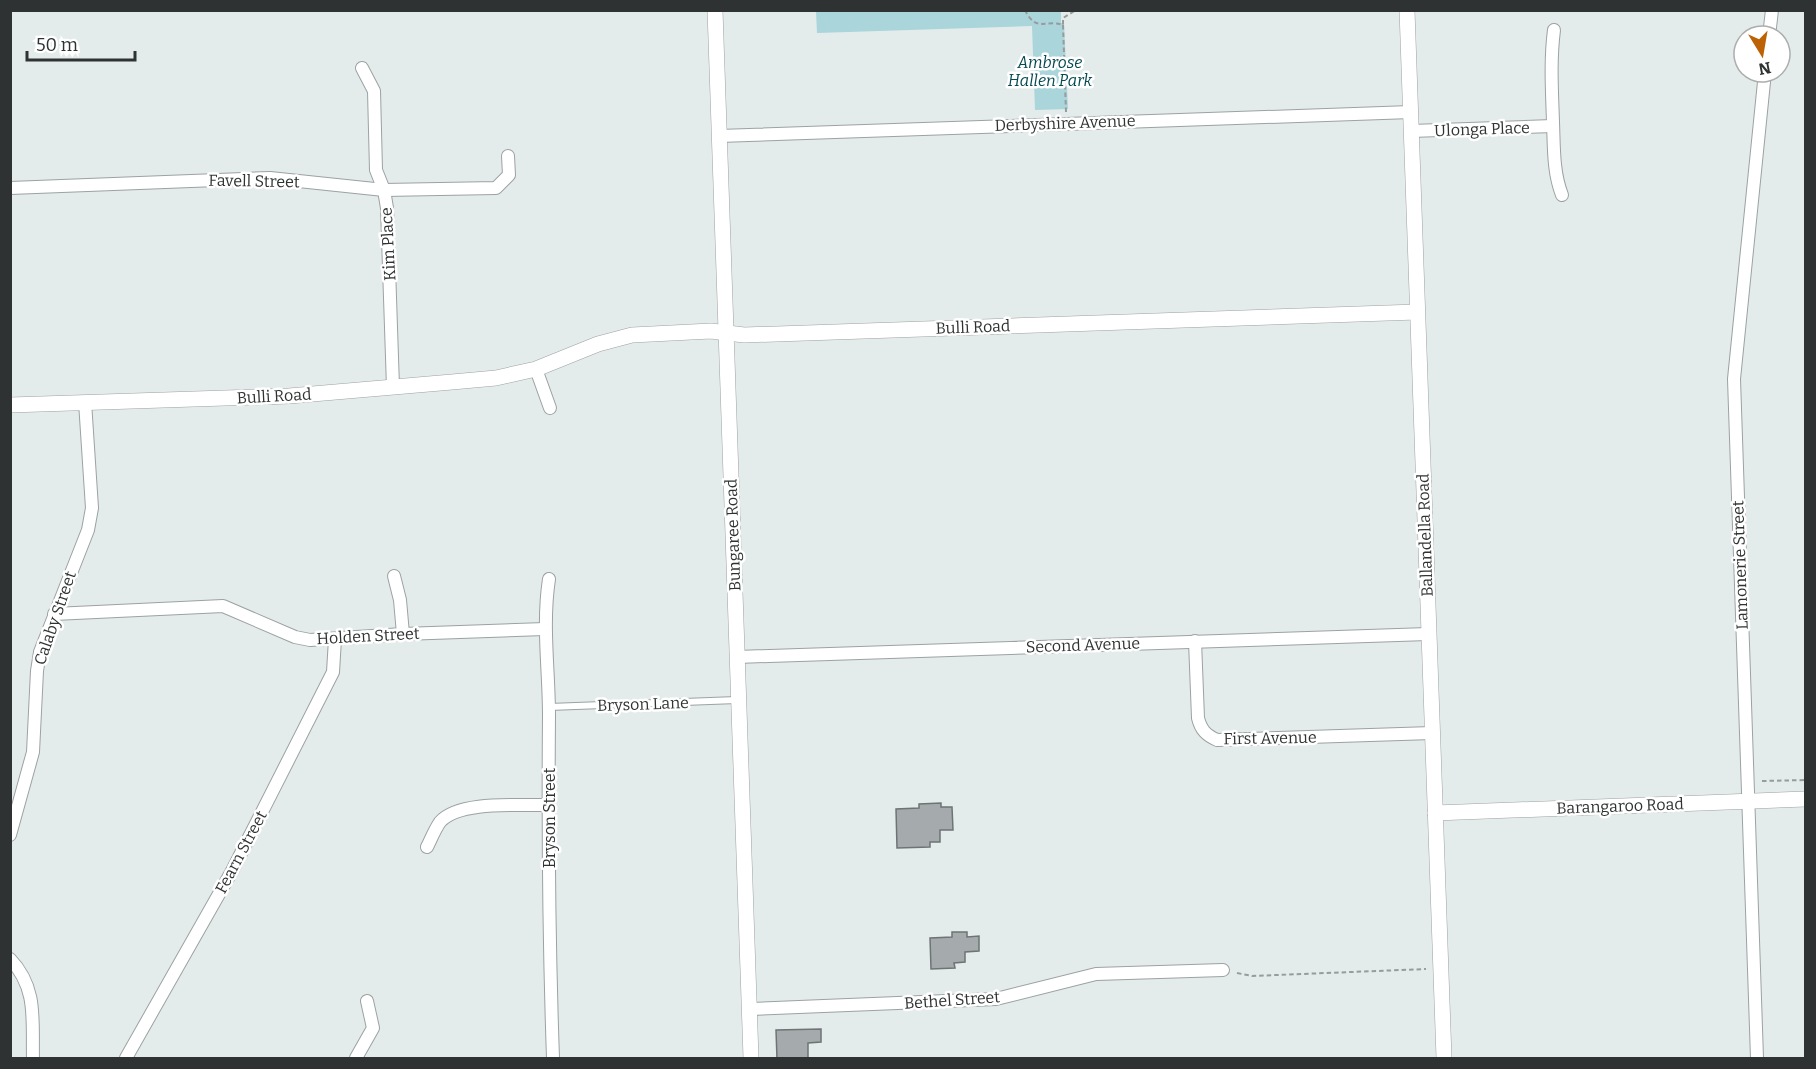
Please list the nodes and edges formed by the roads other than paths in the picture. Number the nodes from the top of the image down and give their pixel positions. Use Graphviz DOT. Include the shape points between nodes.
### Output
graph roads {
  1 [pos="715,10"];
  2 [pos="1407,10"];
  3 [pos="1554,30"];
  4 [pos="362,68"];
  5 [pos="1764,84"];
  6 [pos="1411,112"];
  7 [pos="1553,126"];
  8 [pos="1411,131"];
  9 [pos="719,136"];
  10 [pos="508,156"];
  11 [pos="10,188"];
  12 [pos="384,190"];
  13 [pos="1562,195"];
  14 [pos="1417,312"];
  15 [pos="726,333"];
  16 [pos="536,369"];
  17 [pos="393,387"];
  18 [pos="85,402"];
  19 [pos="10,405"];
  20 [pos="549,408"];
  21 [pos="394,576"];
  22 [pos="549,579"];
  23 [pos="54,614"];
  24 [pos="545,629"];
  25 [pos="404,634"];
  26 [pos="1428,634"];
  27 [pos="335,639"];
  28 [pos="1195,641"];
  29 [pos="737,657"];
  30 [pos="737,700"];
  31 [pos="549,707"];
  32 [pos="1432,733"];
  33 [pos="1806,800"];
  34 [pos="1748,802"];
  35 [pos="548,805"];
  36 [pos="1435,813"];
  37 [pos="10,835"];
  38 [pos="427,847"];
  39 [pos="10,959"];
  40 [pos="1224,970"];
  41 [pos="367,1001"];
  42 [pos="750,1009"];
  43 [pos="33,1059"];
  44 [pos="126,1059"];
  45 [pos="356,1059"];
  46 [pos="553,1059"];
  47 [pos="751,1059"];
  48 [pos="1444,1059"];
  49 [pos="1757,1059"];
  1 -- 9 [label="street, Bungaree Road"];
  2 -- 6 [label="street, Ballandella Road"];
  3 -- 7 [label="street, Ulonga Place"];
  4 -- 12 [label="street, Kim Place" via="374,91 376,170"];
  5 -- 34 [label="street, Lamonerie Street" via="1734,379"];
  6 -- 8 [label="street, Ballandella Road"];
  6 -- 9 [label="street, Derbyshire Avenue"];
  7 -- 8 [label="street, Ulonga Place"];
  7 -- 13 [label="street, Ulonga Place" via="1556,179"];
  8 -- 14 [label="street, Ballandella Road"];
  9 -- 15 [label="street, Bungaree Road"];
  10 -- 12 [label="street, Favell Street" via="509,175 496,188"];
  11 -- 12 [label="street, Favell Street" via="270,178"];
  12 -- 17 [label="street, Kim Place"];
  14 -- 15 [label="street, Bulli Road"];
  14 -- 26 [label="street, Ballandella Road"];
  15 -- 16 [label="street, Bulli Road" via="654,332 624,336"];
  15 -- 29 [label="street, Bungaree Road"];
  16 -- 17 [label="street, Bulli Road" via="496,378"];
  16 -- 20 [label="street"];
  17 -- 18 [label="street, Bulli Road" via="289,396"];
  18 -- 19 [label="street, Bulli Road"];
  18 -- 23 [label="street, Calaby Street" via="92,508 88,530"];
  21 -- 25 [label="street"];
  22 -- 24 [label="street, Bryson Street"];
  23 -- 27 [label="street, Holden Street" via="223,606 295,637"];
  23 -- 37 [label="street, Calaby Street" via="37,671 33,752"];
  24 -- 25 [label="street, Holden Street"];
  24 -- 31 [label="street, Bryson Street"];
  25 -- 27 [label="street, Holden Street"];
  26 -- 28 [label="street, Second Avenue"];
  26 -- 32 [label="street, Ballandella Road"];
  27 -- 44 [label="street, Fearn Street" via="333,672 232,871"];
  28 -- 29 [label="street, Second Avenue"];
  28 -- 32 [label="street, First Avenue" via="1198,718 1201,728 1217,740"];
  29 -- 30 [label="street, Bungaree Road"];
  30 -- 31 [label="lane, Bryson Lane"];
  30 -- 42 [label="street, Bungaree Road"];
  31 -- 35 [label="street, Bryson Street"];
  32 -- 36 [label="street, Ballandella Road"];
  33 -- 34 [label="street, Barangaroo Road"];
  34 -- 36 [label="street, Barangaroo Road"];
  34 -- 49 [label="street, Lamonerie Street"];
  35 -- 38 [label="street" via="457,811 441,822"];
  35 -- 46 [label="street, Bryson Street"];
  36 -- 48 [label="street, Ballandella Road"];
  39 -- 43 [label="street" via="28,983 31,996"];
  40 -- 42 [label="street, Bethel Street" via="1096,974 996,999"];
  41 -- 45 [label="street" via="373,1029"];
  42 -- 47 [label="street, Bungaree Road"];
}
